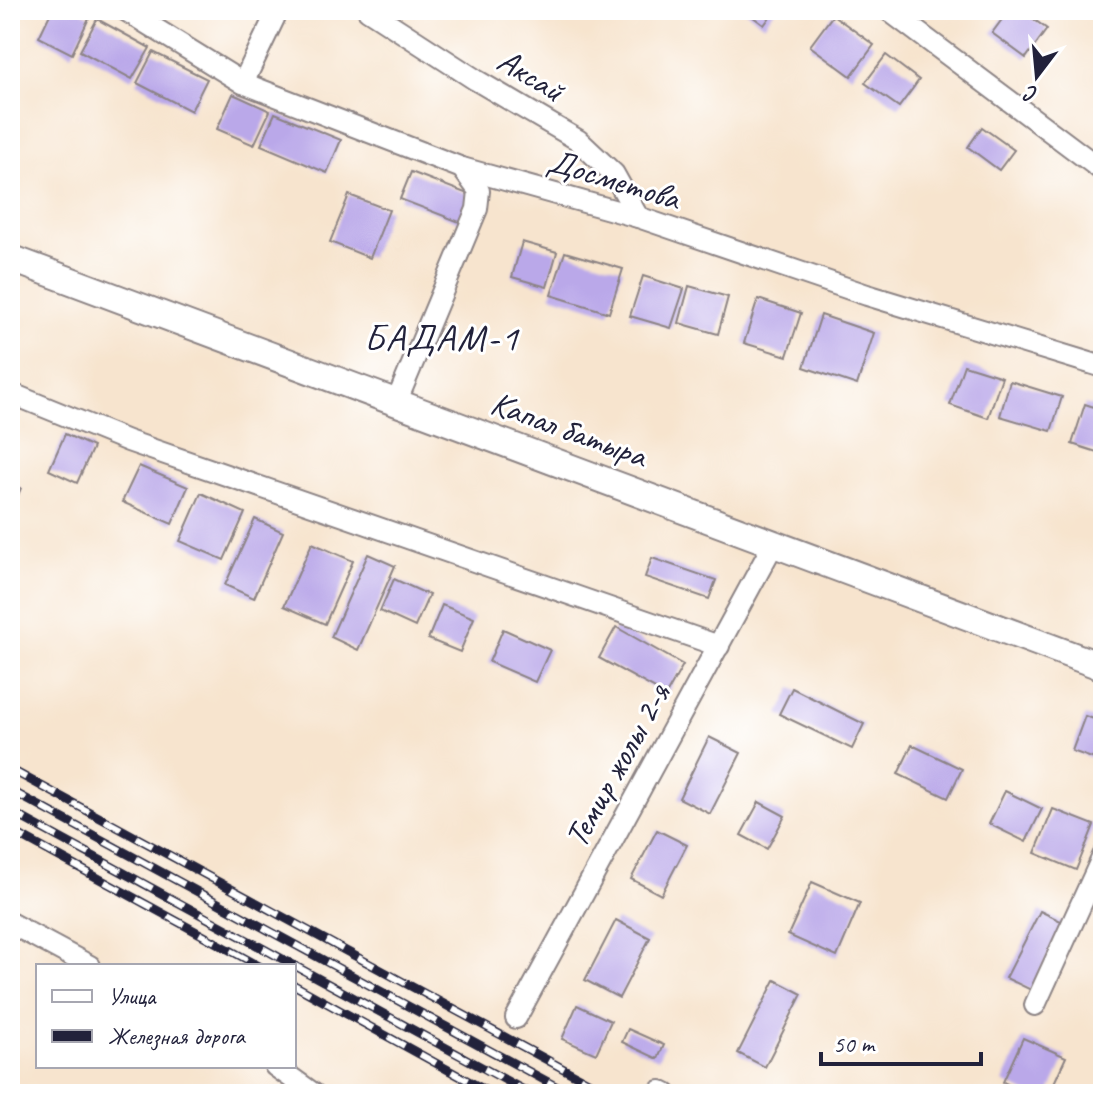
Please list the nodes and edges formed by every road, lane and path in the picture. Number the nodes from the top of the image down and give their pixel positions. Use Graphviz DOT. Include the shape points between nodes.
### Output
graph roads {
  1 [pos="125,10"];
  2 [pos="278,10"];
  3 [pos="368,10"];
  4 [pos="888,10"];
  5 [pos="243,83"];
  6 [pos="462,168"];
  7 [pos="1103,171"];
  8 [pos="638,217"];
  9 [pos="10,258"];
  10 [pos="1103,367"];
  11 [pos="10,393"];
  12 [pos="396,403"];
  13 [pos="774,543"];
  14 [pos="719,646"];
  15 [pos="1103,667"];
  16 [pos="1103,856"];
  17 [pos="10,923"];
  18 [pos="86,964"];
  19 [pos="1035,1005"];
  20 [pos="516,1018"];
  21 [pos="278,1068"];
  22 [pos="314,1094"];
  1 -- 5 [label="street, Досметова"];
  2 -- 5 [label="street"];
  3 -- 8 [label="street, Аксай" via="578,140 614,174"];
  4 -- 7 [label="street"];
  5 -- 6 [label="street, Досметова"];
  6 -- 8 [label="street, Досметова"];
  6 -- 12 [label="street" via="479,191 477,209"];
  8 -- 10 [label="street, Досметова"];
  9 -- 12 [label="main road, Капал батыра"];
  11 -- 14 [label="street" via="128,441"];
  12 -- 13 [label="main road, Капал батыра"];
  13 -- 14 [label="street, Темир жолы 2-я"];
  13 -- 15 [label="main road, Капал батыра"];
  14 -- 20 [label="street, Темир жолы 2-я"];
  16 -- 19 [label="street"];
  17 -- 18 [label="street"];
  21 -- 22 [label="street"];
}
